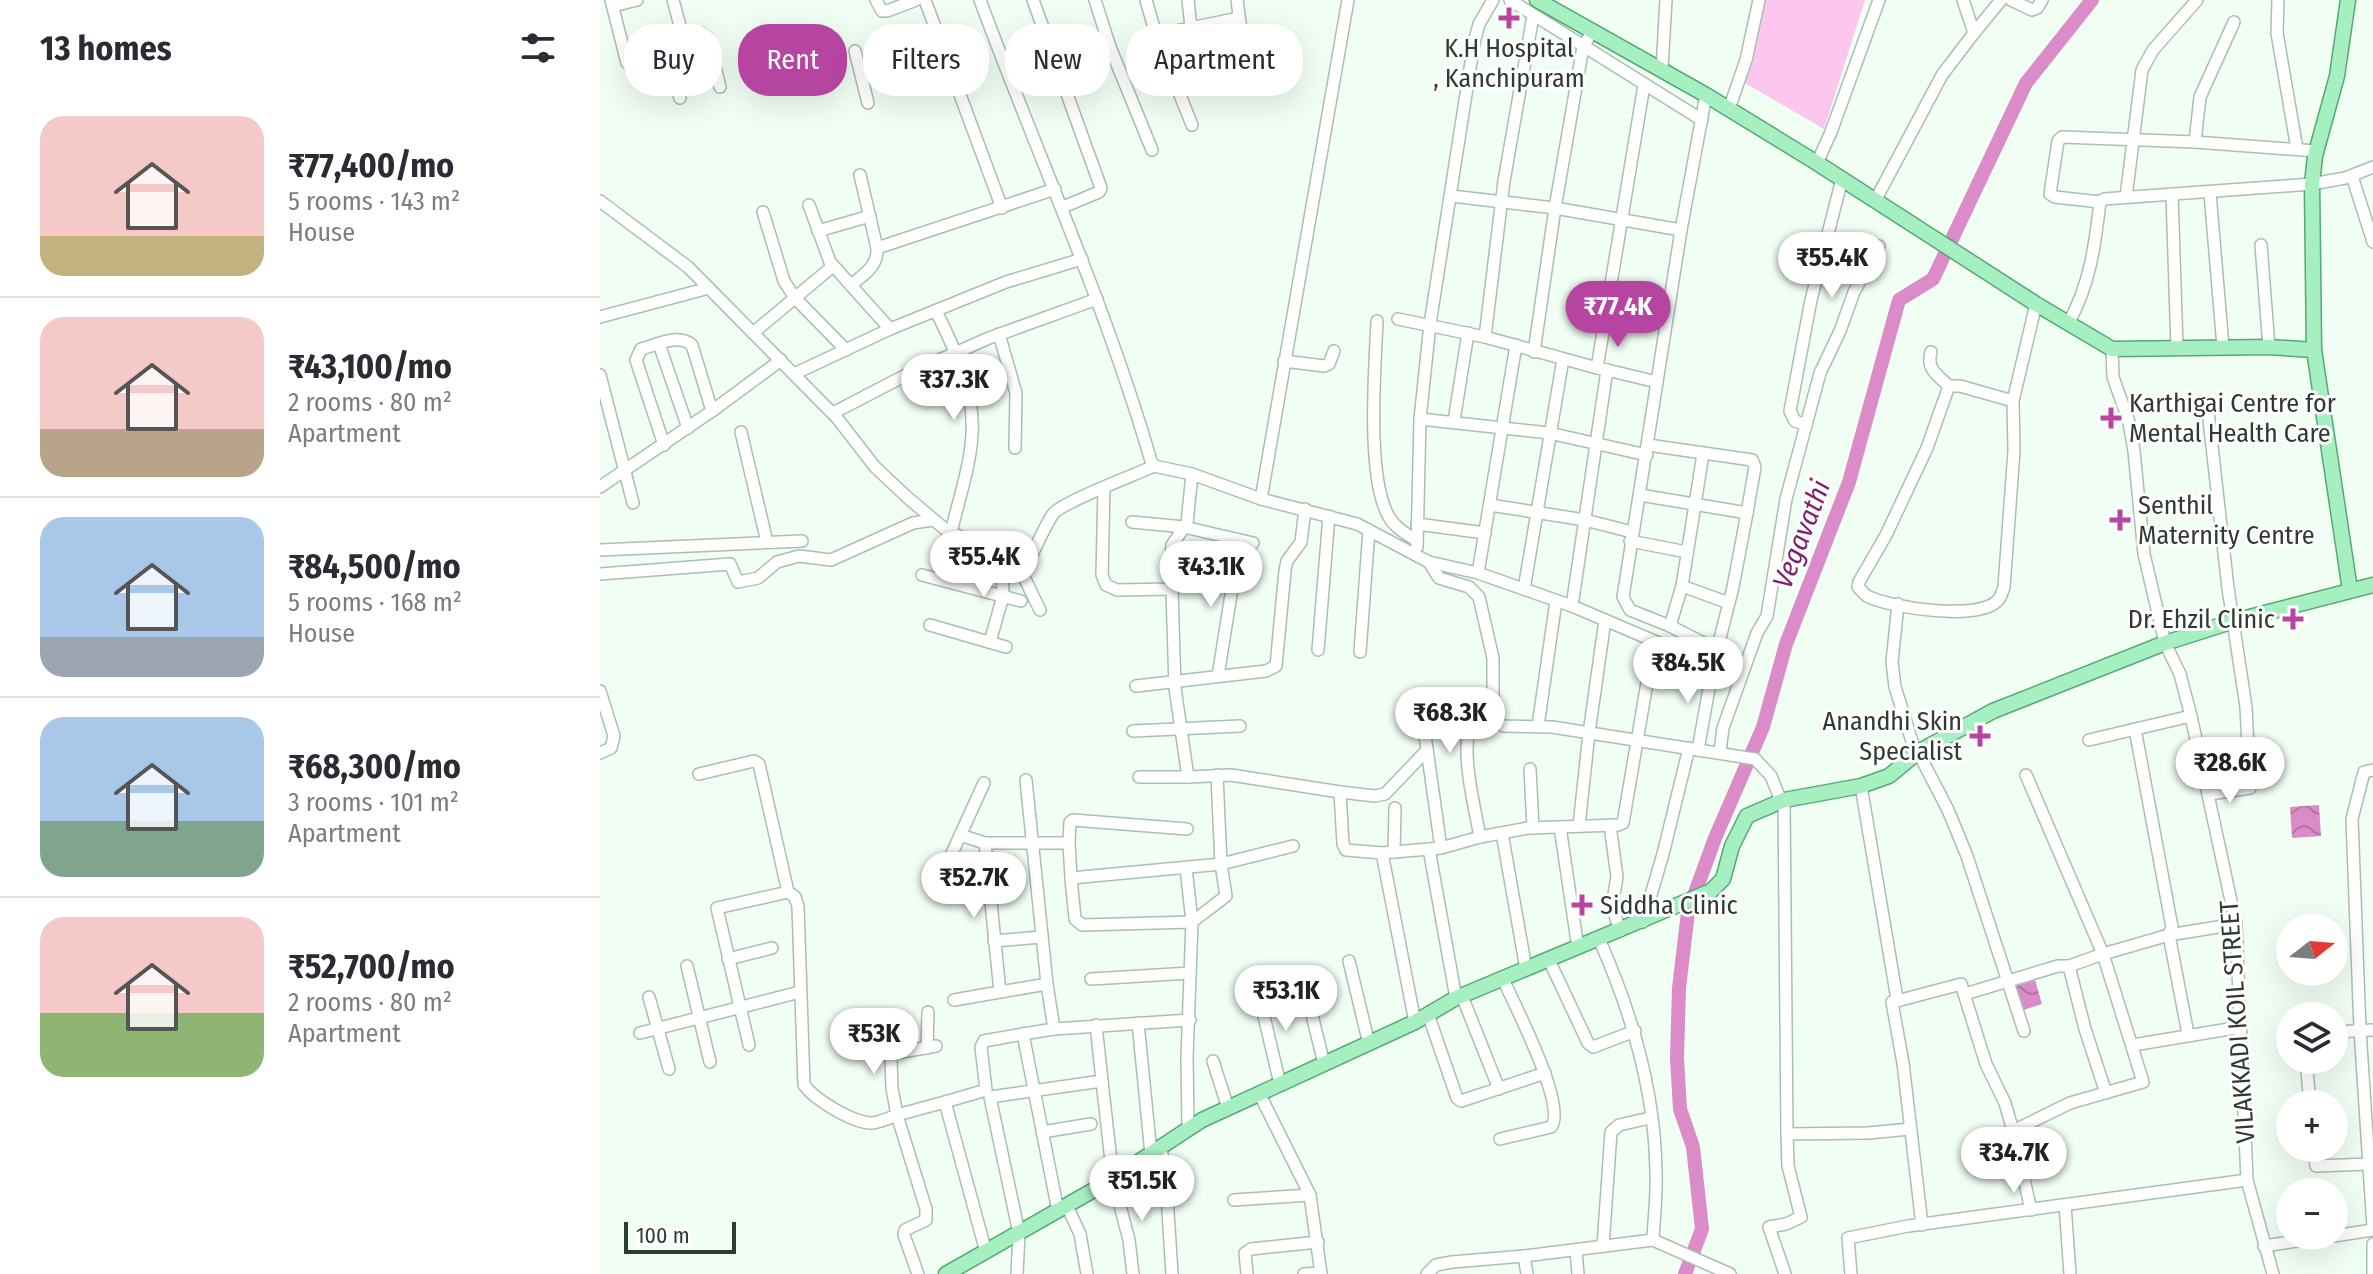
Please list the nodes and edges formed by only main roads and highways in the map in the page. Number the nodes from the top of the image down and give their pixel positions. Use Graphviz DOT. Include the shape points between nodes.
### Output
graph roads {
  1 [pos="1537,0"];
  2 [pos="2348,0"];
  3 [pos="2314,350"];
  4 [pos="2373,585"];
  5 [pos="2350,590"];
  6 [pos="946,1274"];
  1 -- 3 [label="main road" via="1706,95 2112,349"];
  2 -- 3 [label="main road" via="2312,184"];
  3 -- 5 [label="main road"];
  4 -- 5 [label="main road"];
  5 -- 6 [label="main road" via="2165,643 1993,711 1917,753 1889,776 1783,801 1747,816 1723,879 1711,891 1459,997 1228,1108"];
}
